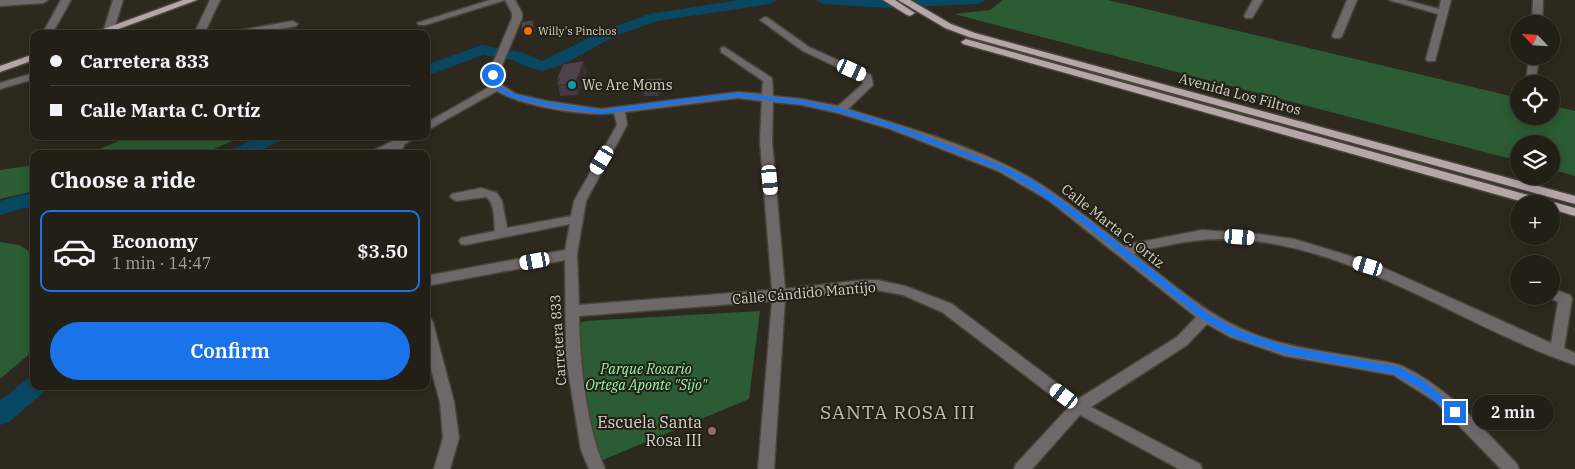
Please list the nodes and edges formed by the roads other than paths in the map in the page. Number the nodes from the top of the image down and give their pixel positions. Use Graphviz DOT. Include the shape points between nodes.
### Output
graph roads {
  1 [pos="43,0"];
  2 [pos="66,0"];
  3 [pos="118,0"];
  4 [pos="192,0"];
  5 [pos="215,0"];
  6 [pos="500,0"];
  7 [pos="510,0"];
  8 [pos="888,0"];
  9 [pos="903,0"];
  10 [pos="1258,0"];
  11 [pos="1352,0"];
  12 [pos="1394,0"];
  13 [pos="1446,0"];
  14 [pos="1538,0"];
  15 [pos="0,3"];
  16 [pos="1443,12"];
  17 [pos="1537,15"];
  18 [pos="1249,16"];
  19 [pos="764,20"];
  20 [pos="422,23"];
  21 [pos="293,24"];
  22 [pos="109,29"];
  23 [pos="49,30"];
  24 [pos="201,30"];
  25 [pos="260,30"];
  26 [pos="1337,36"];
  27 [pos="724,50"];
  28 [pos="30,58"];
  29 [pos="1431,59"];
  30 [pos="0,69"];
  31 [pos="30,77"];
  32 [pos="0,86"];
  33 [pos="497,87"];
  34 [pos="767,99"];
  35 [pos="620,110"];
  36 [pos="840,110"];
  37 [pos="430,126"];
  38 [pos="405,140"];
  39 [pos="401,142"];
  40 [pos="382,150"];
  41 [pos="397,150"];
  42 [pos="1513,195"];
  43 [pos="456,197"];
  44 [pos="1575,200"];
  45 [pos="1560,208"];
  46 [pos="1575,212"];
  47 [pos="576,219"];
  48 [pos="501,233"];
  49 [pos="465,241"];
  50 [pos="1125,253"];
  51 [pos="571,254"];
  52 [pos="430,280"];
  53 [pos="779,295"];
  54 [pos="1560,297"];
  55 [pos="572,311"];
  56 [pos="1205,317"];
  57 [pos="430,338"];
  58 [pos="1556,352"];
  59 [pos="1575,359"];
  60 [pos="1078,407"];
  61 [pos="442,469"];
  62 [pos="597,469"];
  63 [pos="766,469"];
  64 [pos="1022,469"];
  65 [pos="1194,469"];
  66 [pos="1511,469"];
  1 -- 15 [label="street"];
  2 -- 23 [label="street"];
  3 -- 22 [label="street"];
  4 -- 22 [label="main road"];
  5 -- 24 [label="street"];
  6 -- 20 [label="street"];
  7 -- 33 [label="street" via="517,13 494,69"];
  8 -- 42 [label="main road, Avenida Los Filtros" via="943,32 986,49"];
  9 -- 44 [label="main road, Avenida Los Filtros" via="955,29 1007,46"];
  10 -- 18 [label="street"];
  11 -- 26 [label="street"];
  12 -- 16 [label="street"];
  13 -- 16 [label="street"];
  14 -- 17 [label="street"];
  16 -- 29 [label="street"];
  19 -- 36 [label="street" via="806,49 867,78 868,85"];
  21 -- 25 [label="street"];
  27 -- 34 [label="street" via="768,80"];
  28 -- 30 [label="main road"];
  31 -- 32 [label="street"];
  33 -- 35 [label="street" via="512,96 534,102 602,112"];
  33 -- 37 [label="street"];
  34 -- 35 [label="street, Calle Marta C. Ortiz" via="738,95"];
  34 -- 36 [label="street, Calle Marta C. Ortiz"];
  34 -- 53 [label="street" via="766,141"];
  35 -- 47 [label="street, Carretera 833" via="622,125 584,191"];
  36 -- 50 [label="street, Calle Marta C. Ortiz" via="894,126 1002,168 1052,197"];
  38 -- 39 [label="street"];
  39 -- 40 [label="street"];
  39 -- 41 [label="street"];
  43 -- 48 [label="street" via="479,191 493,195 498,201"];
  45 -- 46 [label="main road"];
  47 -- 48 [label="street"];
  47 -- 51 [label="street, Carretera 833"];
  48 -- 49 [label="street"];
  50 -- 56 [label="street, Calle Marta C. Ortiz"];
  50 -- 58 [label="street" via="1202,234 1294,244 1368,266"];
  51 -- 52 [label="street"];
  51 -- 55 [label="street, Carretera 833"];
  53 -- 55 [label="street, Calle Cándido Mantijo"];
  53 -- 60 [label="street, Calle Cándido Mantijo" via="877,285 918,295 947,308"];
  53 -- 63 [label="street"];
  54 -- 58 [label="street" via="1565,299"];
  55 -- 62 [label="street, Carretera 833" via="573,358 580,404 589,450"];
  56 -- 60 [label="street" via="1182,341"];
  56 -- 66 [label="street, Calle Marta C. Ortiz" via="1235,333 1285,350 1396,370 1441,398"];
  57 -- 61 [label="street" via="447,402 451,438"];
  58 -- 59 [label="street"];
  60 -- 64 [label="street"];
  60 -- 65 [label="street, Calle Cándido Mantijo"];
}
